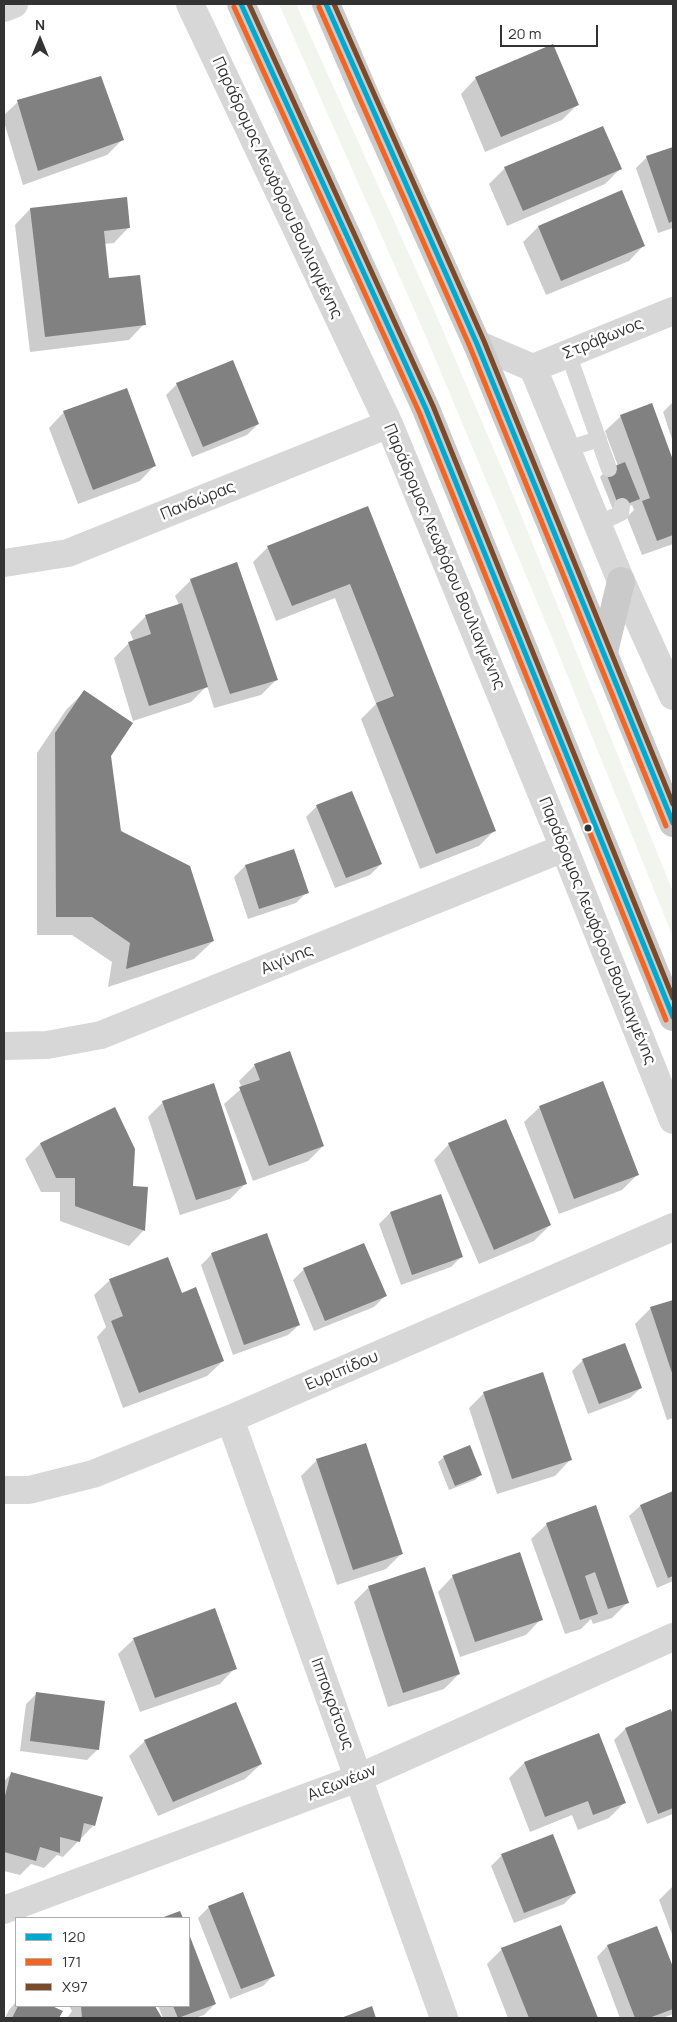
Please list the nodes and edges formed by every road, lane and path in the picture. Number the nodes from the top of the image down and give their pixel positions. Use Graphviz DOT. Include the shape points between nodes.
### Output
graph roads {
  1 [pos="14,4"];
  2 [pos="190,4"];
  3 [pos="241,4"];
  4 [pos="326,4"];
  5 [pos="4,8"];
  6 [pos="673,311"];
  7 [pos="477,344"];
  8 [pos="568,353"];
  9 [pos="533,368"];
  10 [pos="389,424"];
  11 [pos="599,439"];
  12 [pos="568,449"];
  13 [pos="609,469"];
  14 [pos="622,506"];
  15 [pos="598,524"];
  16 [pos="4,563"];
  17 [pos="621,581"];
  18 [pos="604,652"];
  19 [pos="673,696"];
  20 [pos="673,823"];
  21 [pos="564,848"];
  22 [pos="673,1017"];
  23 [pos="4,1046"];
  24 [pos="673,1120"];
  25 [pos="673,1227"];
  26 [pos="230,1419"];
  27 [pos="4,1490"];
  28 [pos="673,1637"];
  29 [pos="358,1778"];
  30 [pos="4,1910"];
  31 [pos="444,2018"];
  1 -- 5 [label="street"];
  2 -- 10 [label="street, Παράδρομος Λεωφόρου Βουλιαγμένης"];
  3 -- 22 [label="main road" via="426,408"];
  4 -- 7 [label="main road"];
  6 -- 8 [label="street, Στράβωνος"];
  7 -- 9 [label="street"];
  7 -- 18 [label="main road"];
  8 -- 9 [label="street, Στράβωνος"];
  8 -- 11 [label="lane"];
  9 -- 12 [label="street"];
  10 -- 16 [label="street, Πανδώρας" via="68,553"];
  10 -- 21 [label="street, Παράδρομος Λεωφόρου Βουλιαγμένης"];
  11 -- 12 [label="lane"];
  11 -- 13 [label="lane"];
  12 -- 15 [label="street"];
  14 -- 15 [label="lane" via="621,513"];
  15 -- 17 [label="street"];
  17 -- 18 [label="main road"];
  17 -- 19 [label="street"];
  18 -- 20 [label="main road"];
  21 -- 23 [label="street, Αιγίνης" via="101,1034 47,1045"];
  21 -- 24 [label="street, Παράδρομος Λεωφόρου Βουλιαγμένης"];
  25 -- 26 [label="street, Ευριπίδου"];
  26 -- 27 [label="street, Ευριπίδου" via="93,1474 29,1490"];
  26 -- 29 [label="street, Ιπποκράτους"];
  28 -- 29 [label="street, Αιξωνέων"];
  29 -- 30 [label="street, Αιξωνέων"];
  29 -- 31 [label="street, Ιπποκράτους"];
}
